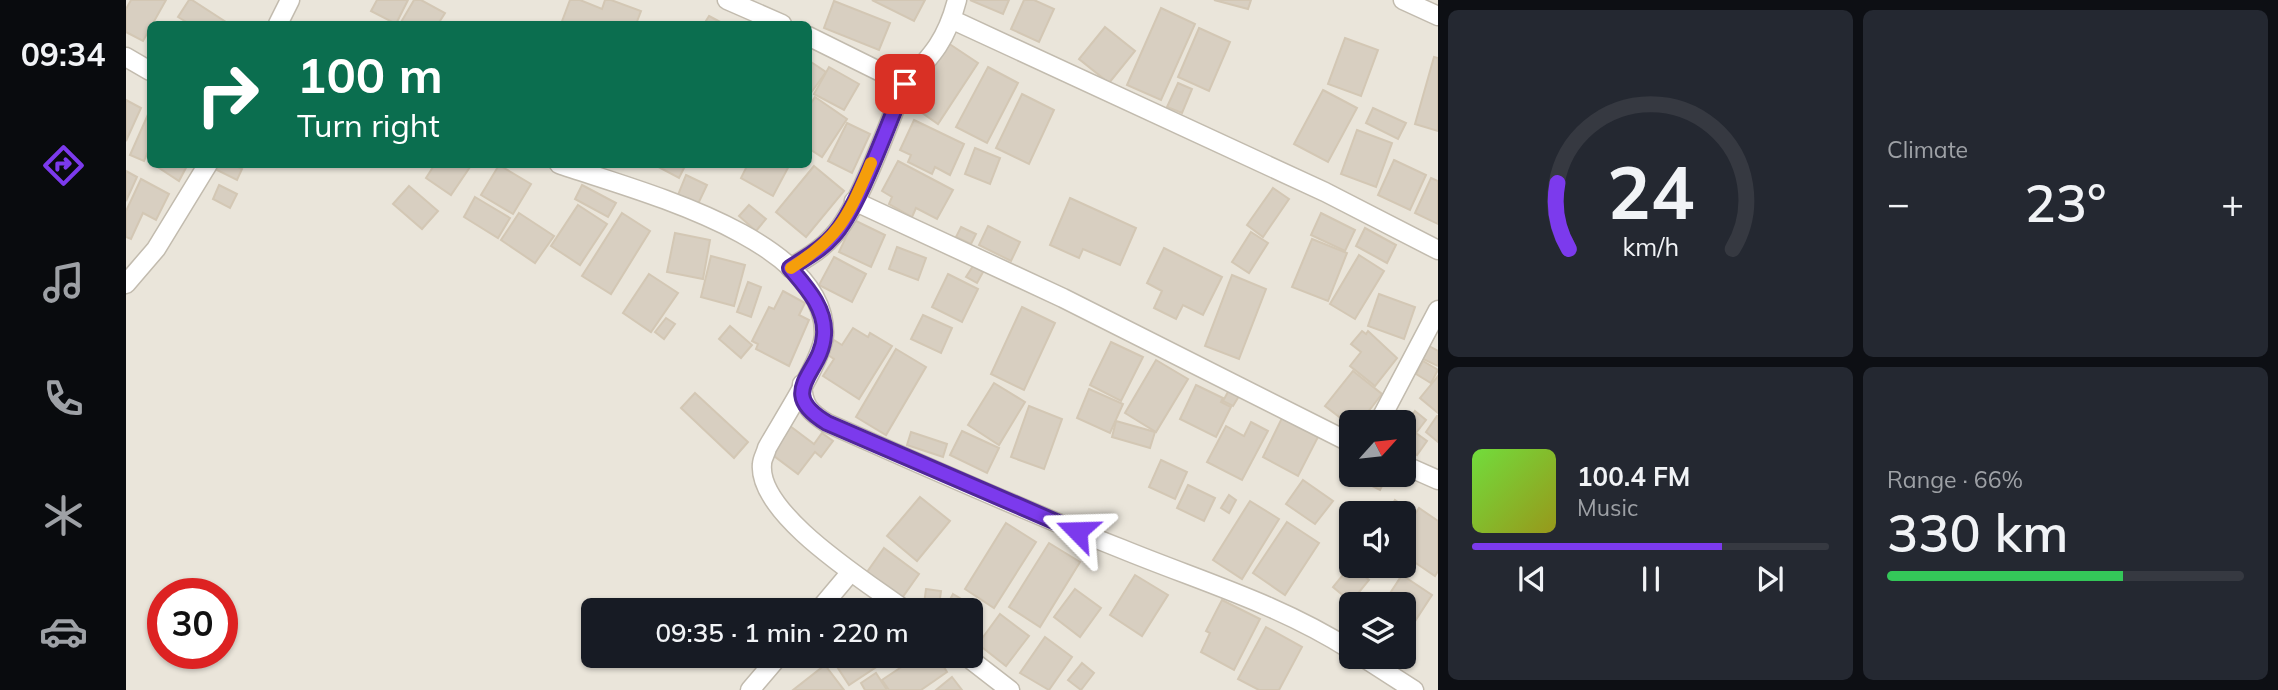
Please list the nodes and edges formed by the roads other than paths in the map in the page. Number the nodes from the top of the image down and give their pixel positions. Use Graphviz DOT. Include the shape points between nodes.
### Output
graph roads {
  1 [pos="290,0"];
  2 [pos="727,0"];
  3 [pos="957,0"];
  4 [pos="1403,0"];
  5 [pos="1438,16"];
  6 [pos="953,20"];
  7 [pos="280,21"];
  8 [pos="775,21"];
  9 [pos="812,38"];
  10 [pos="126,57"];
  11 [pos="147,69"];
  12 [pos="905,84"];
  13 [pos="206,168"];
  14 [pos="570,168"];
  15 [pos="854,201"];
  16 [pos="1438,250"];
  17 [pos="790,268"];
  18 [pos="126,284"];
  19 [pos="1438,310"];
  20 [pos="802,384"];
  21 [pos="1385,410"];
  22 [pos="1339,437"];
  23 [pos="1416,470"];
  24 [pos="1438,480"];
  25 [pos="850,573"];
  26 [pos="829,598"];
  27 [pos="887,598"];
  28 [pos="1339,642"];
  29 [pos="769,668"];
  30 [pos="982,668"];
  31 [pos="1381,669"];
  32 [pos="750,690"];
  33 [pos="1010,690"];
  34 [pos="1414,690"];
  1 -- 7 [label="street"];
  2 -- 8 [label="street"];
  3 -- 6 [label="street"];
  4 -- 5 [label="street"];
  6 -- 12 [label="street" via="936,53"];
  6 -- 16 [label="street" via="1325,192"];
  9 -- 12 [label="street"];
  10 -- 11 [label="street"];
  12 -- 15 [label="street"];
  13 -- 18 [label="street" via="156,249"];
  14 -- 17 [label="street" via="717,219 773,252"];
  15 -- 17 [label="street" via="836,234"];
  15 -- 22 [label="street" via="1063,298"];
  17 -- 20 [label="street" via="812,294 824,336"];
  19 -- 21 [label="street"];
  20 -- 25 [label="street" via="761,464 766,484 775,504"];
  20 -- 28 [label="street" via="803,402 827,423 1041,517 1241,593"];
  23 -- 24 [label="street"];
  25 -- 26 [label="street"];
  25 -- 27 [label="street"];
  29 -- 32 [label="street"];
  30 -- 33 [label="street"];
  31 -- 34 [label="street"];
}
